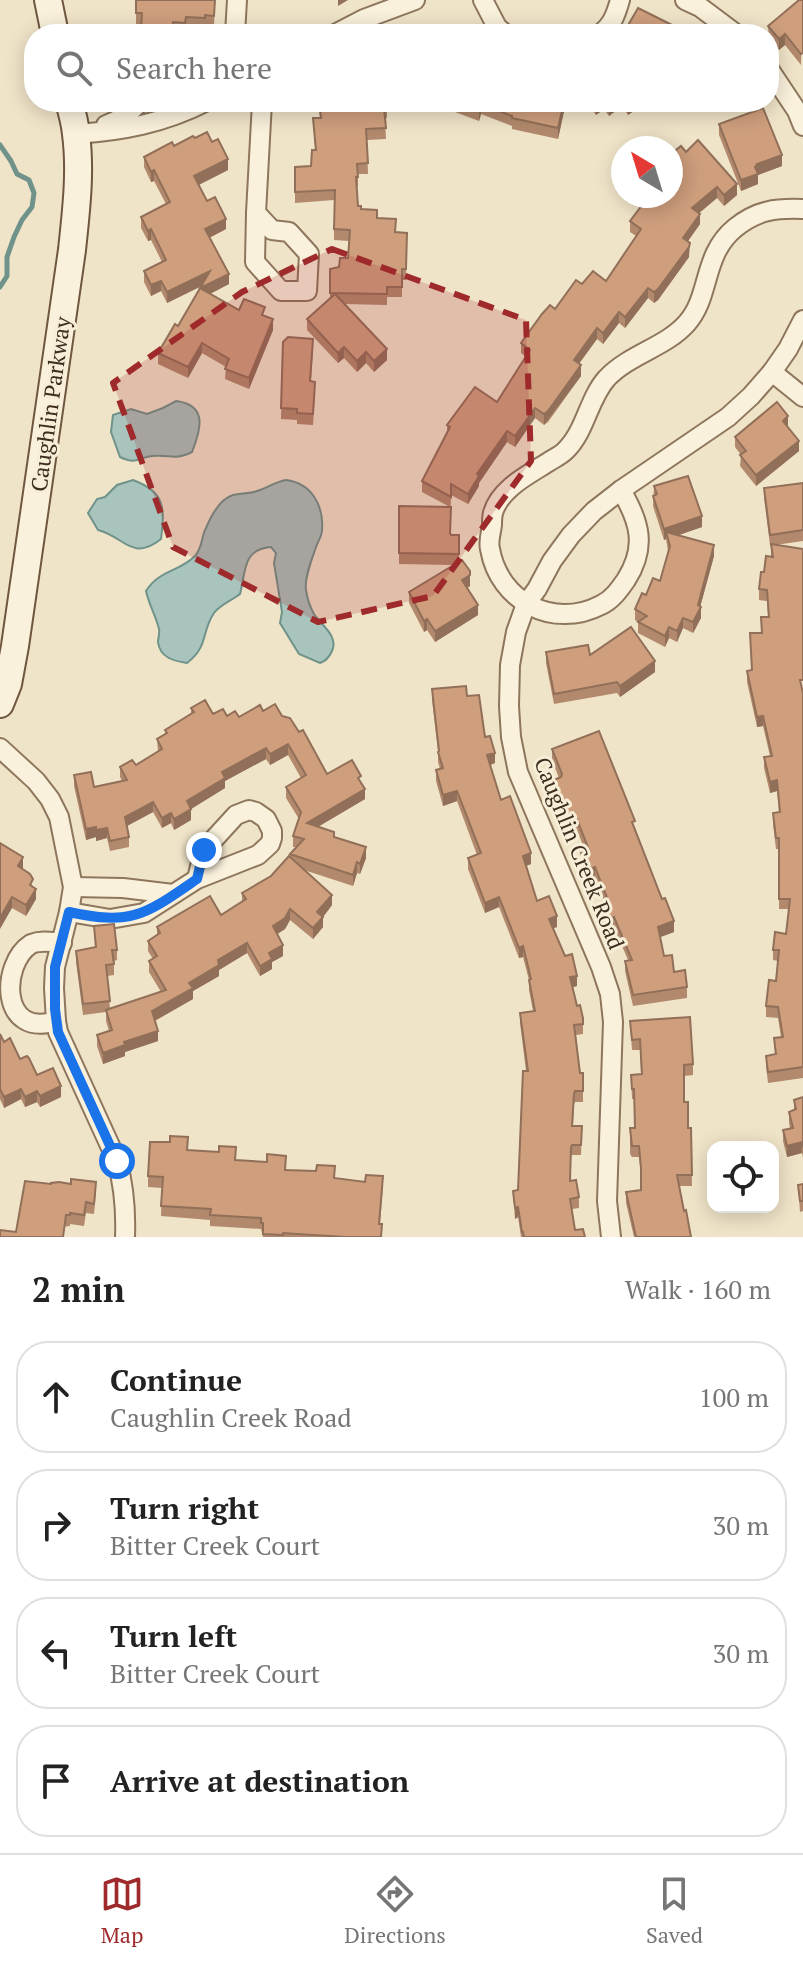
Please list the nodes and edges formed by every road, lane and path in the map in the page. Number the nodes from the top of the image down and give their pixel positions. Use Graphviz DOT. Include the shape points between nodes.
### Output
graph roads {
  1 [pos="48,0"];
  2 [pos="237,0"];
  3 [pos="415,0"];
  4 [pos="483,0"];
  5 [pos="620,0"];
  6 [pos="685,0"];
  7 [pos="53,24"];
  8 [pos="236,24"];
  9 [pos="354,24"];
  10 [pos="495,24"];
  11 [pos="610,24"];
  12 [pos="723,24"];
  13 [pos="779,84"];
  14 [pos="71,112"];
  15 [pos="130,112"];
  16 [pos="181,112"];
  17 [pos="261,112"];
  18 [pos="803,126"];
  19 [pos="76,134"];
  20 [pos="803,209"];
  21 [pos="256,213"];
  22 [pos="803,320"];
  23 [pos="772,372"];
  24 [pos="803,397"];
  25 [pos="621,490"];
  26 [pos="526,604"];
  27 [pos="0,704"];
  28 [pos="0,748"];
  29 [pos="197,879"];
  30 [pos="73,887"];
  31 [pos="173,894"];
  32 [pos="69,912"];
  33 [pos="62,943"];
  34 [pos="56,1021"];
  35 [pos="125,1237"];
  36 [pos="611,1237"];
  1 -- 7 [label="street"];
  2 -- 8 [label="street"];
  3 -- 9 [label="street"];
  4 -- 10 [label="street"];
  5 -- 11 [label="street"];
  6 -- 12 [label="street"];
  13 -- 18 [label="street"];
  14 -- 19 [label="street, Caughlin Parkway"];
  15 -- 19 [label="street"];
  16 -- 19 [label="street" via="135,128"];
  17 -- 21 [label="street"];
  19 -- 27 [label="street, Caughlin Parkway" via="72,250 15,646"];
  20 -- 26 [label="street" via="767,210 749,217 722,240 686,324 605,380 565,452 502,496 493,513 489,547 502,580"];
  22 -- 23 [label="street, Caughlin Creek Road"];
  23 -- 24 [label="street"];
  23 -- 25 [label="street, Caughlin Creek Road" via="728,417"];
  25 -- 26 [label="street, Caughlin Creek Road" via="571,535"];
  25 -- 26 [label="street" via="633,509 639,545 636,563 617,593 584,612 545,612"];
  26 -- 36 [label="street, Caughlin Creek Road" via="510,665 511,737 518,772 610,994"];
  28 -- 30 [label="street" via="50,799 59,817"];
  29 -- 31 [label="street"];
  30 -- 31 [label="street"];
  30 -- 32 [label="street"];
  31 -- 32 [label="street" via="144,913 119,918"];
  32 -- 33 [label="street"];
  33 -- 34 [label="street" via="54,977"];
  33 -- 34 [label="street" via="42,941 24,948 10,963 2,988 4,1004 21,1020 37,1025"];
  34 -- 35 [label="street" via="117,1161"];
}
